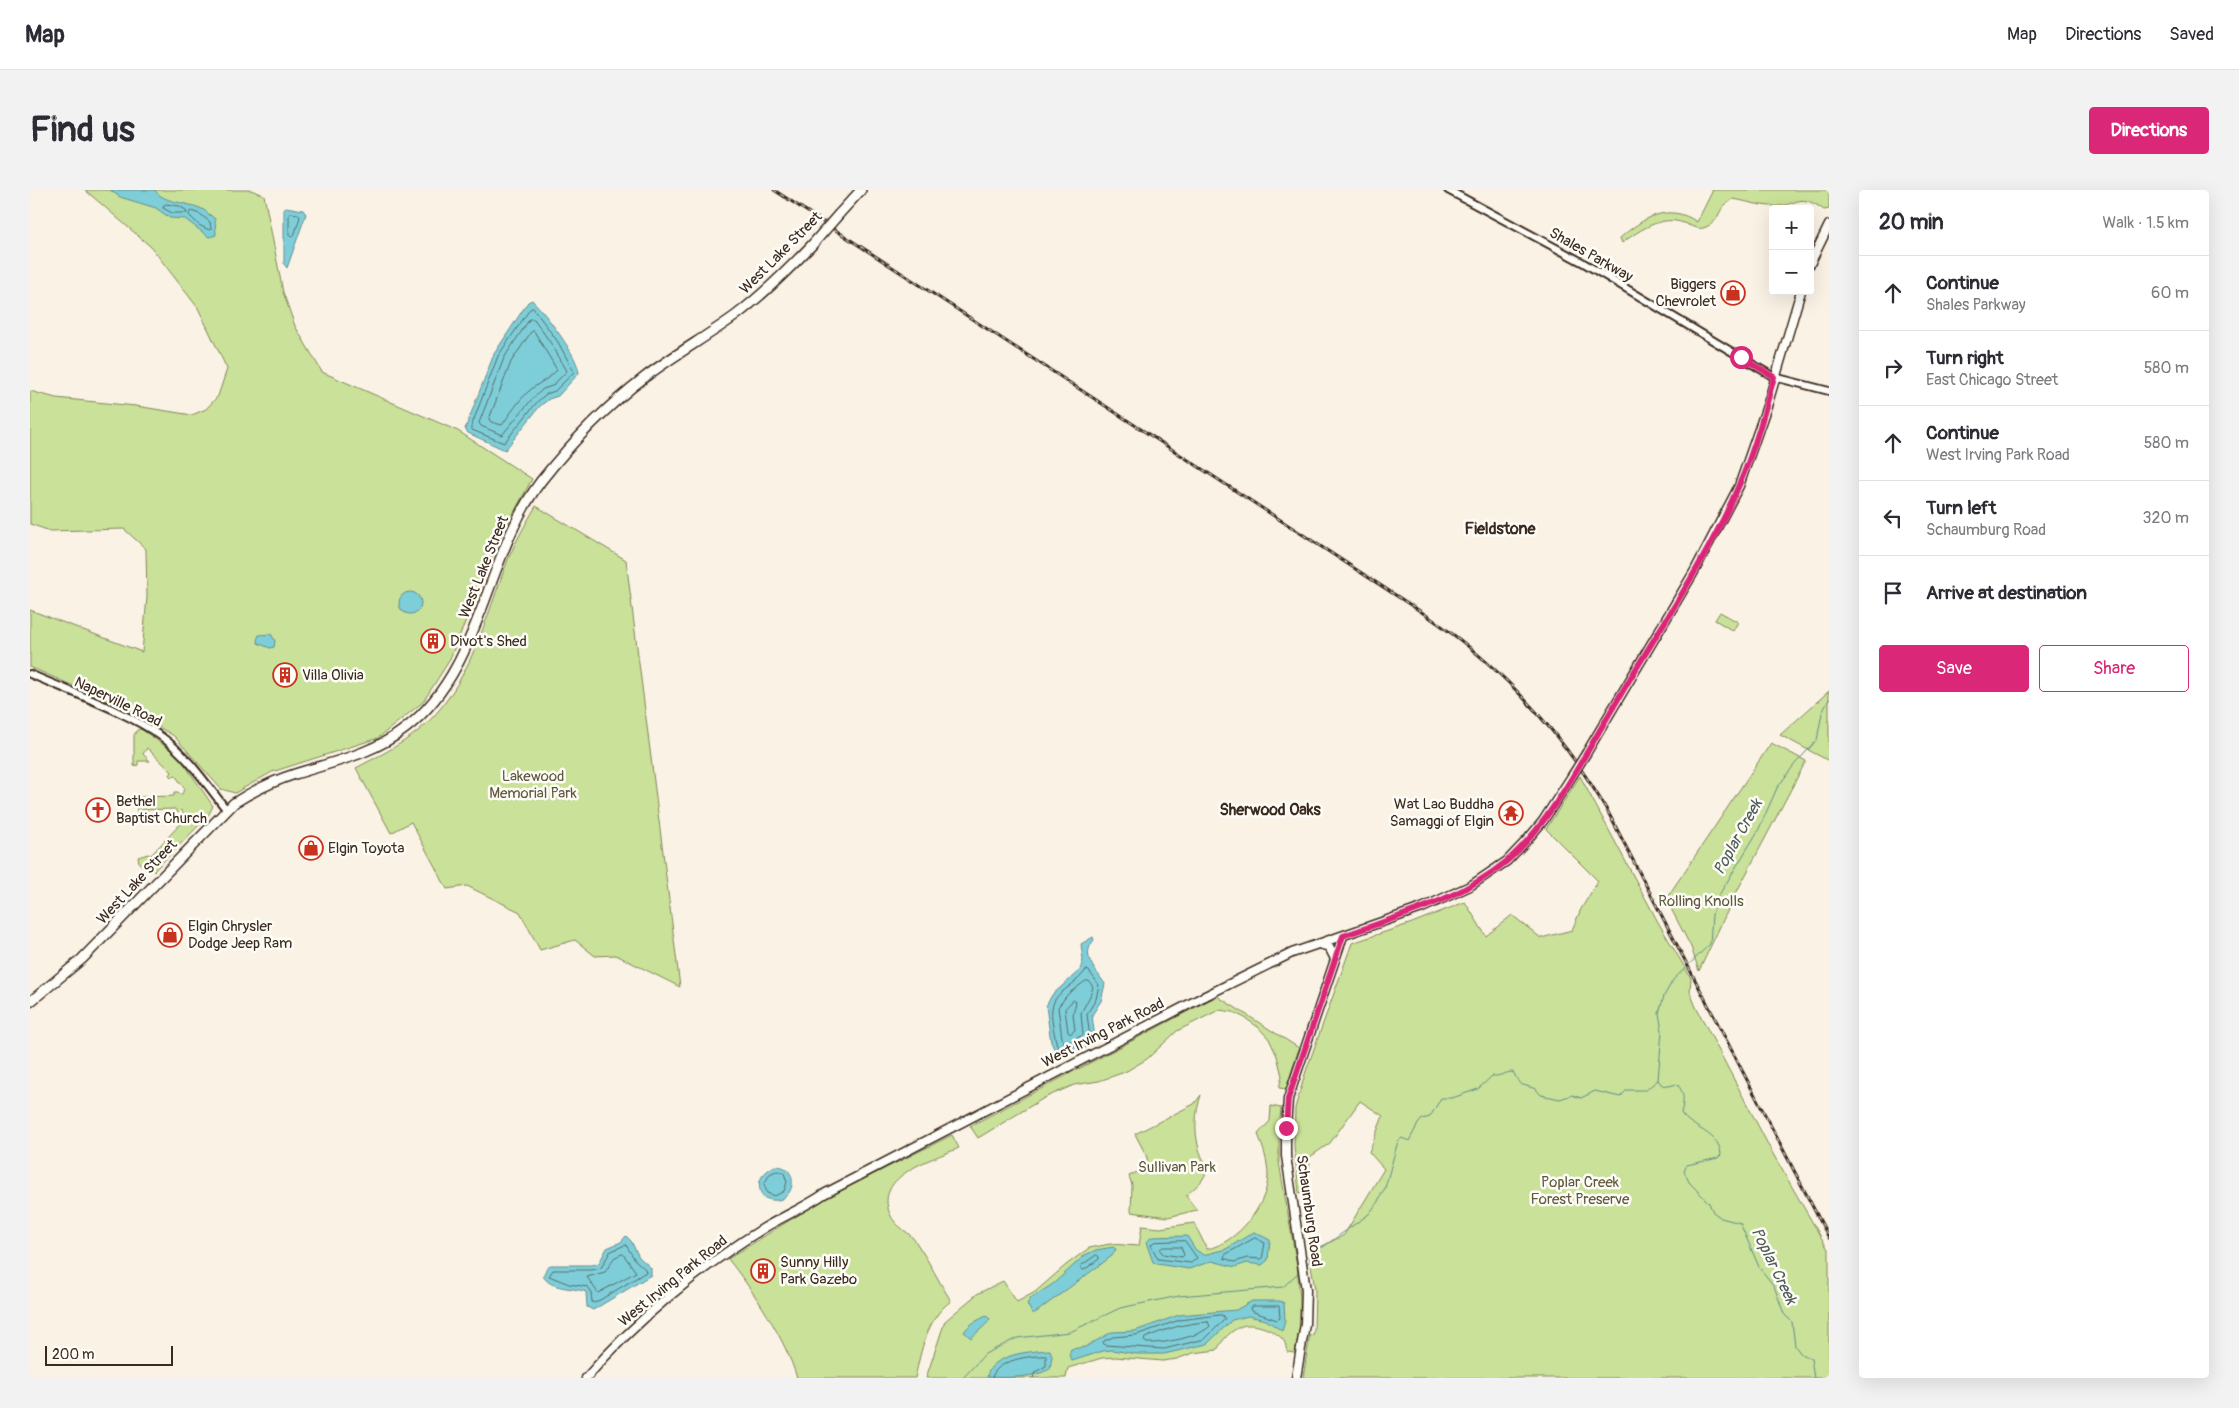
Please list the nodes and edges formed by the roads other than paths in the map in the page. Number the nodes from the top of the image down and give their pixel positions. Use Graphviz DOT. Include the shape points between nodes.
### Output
graph roads {
  1 [pos="861,190"];
  2 [pos="1448,190"];
  3 [pos="1829,225"];
  4 [pos="1814,256"];
  5 [pos="1800,295"];
  6 [pos="1774,377"];
  7 [pos="1829,391"];
  8 [pos="30,674"];
  9 [pos="226,809"];
  10 [pos="1343,936"];
  11 [pos="1319,944"];
  12 [pos="1335,959"];
  13 [pos="30,1002"];
  14 [pos="586,1378"];
  15 [pos="1296,1378"];
  1 -- 9 [label="highway, West Lake Street, bridge" via="776,282 628,391 553,467 513,528 460,661 431,704 415,720 377,747 270,784"];
  2 -- 6 [label="street, Shales Parkway" via="1582,262"];
  3 -- 4 [label="main road"];
  5 -- 6 [label="main road, West Irving Park Road"];
  6 -- 7 [label="street, Shales Parkway"];
  6 -- 10 [label="main road, West Irving Park Road, bridge" via="1739,486 1694,572 1544,821 1507,860 1470,886 1422,908"];
  8 -- 9 [label="street, Naperville Road" via="136,721 163,737"];
  9 -- 13 [label="highway, West Lake Street" via="82,959"];
  10 -- 11 [label="main road, West Irving Park Road"];
  10 -- 12 [label="main road, Schaumburg Road"];
  11 -- 12 [label="main road" via="1329,947"];
  11 -- 14 [label="main road, West Irving Park Road" via="1201,998 824,1194 765,1228 694,1277 604,1357"];
  12 -- 15 [label="main road, Schaumburg Road" via="1288,1099 1286,1156 1306,1290 1305,1324"];
}
